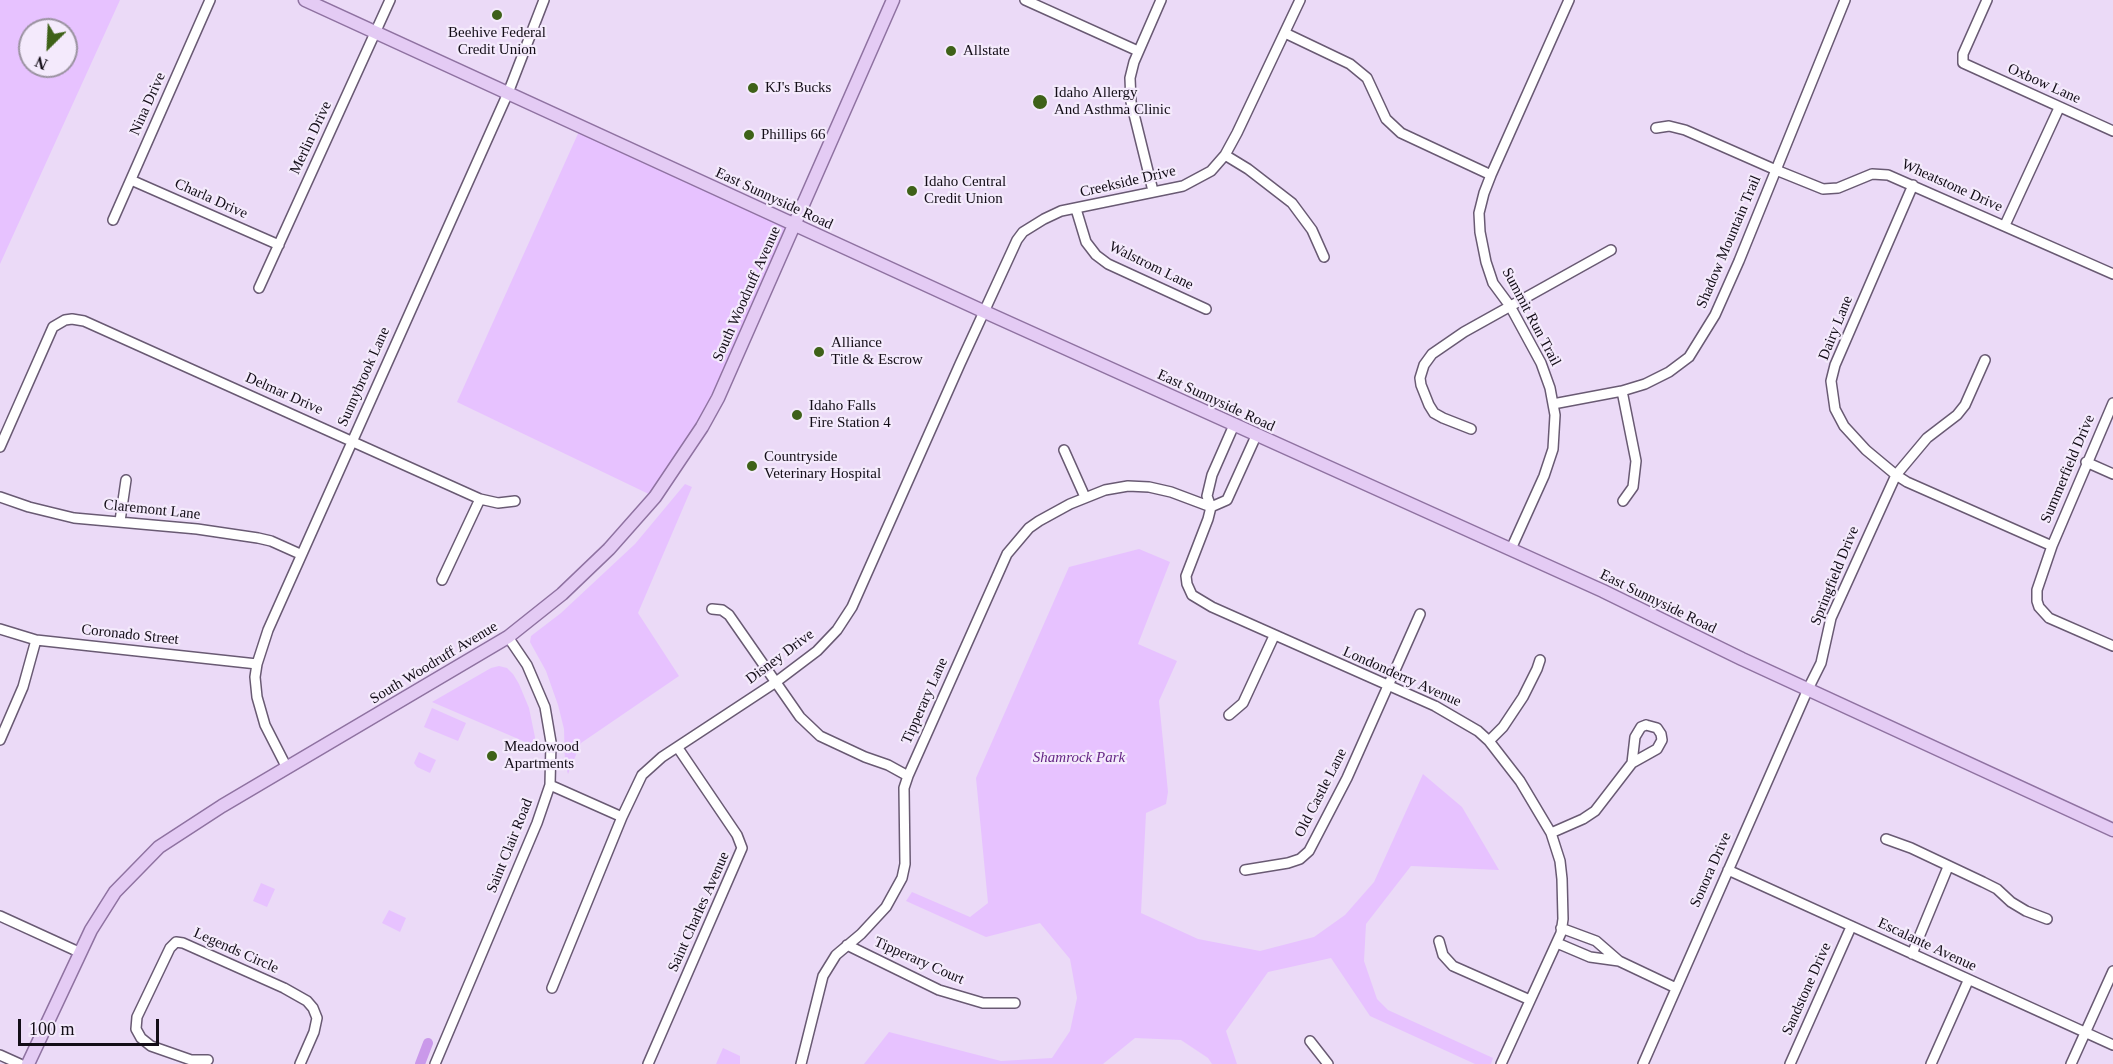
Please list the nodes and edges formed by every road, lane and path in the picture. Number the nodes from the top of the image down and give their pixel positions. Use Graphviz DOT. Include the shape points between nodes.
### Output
graph roads {
  1 [pos="210,0"];
  2 [pos="305,0"];
  3 [pos="390,0"];
  4 [pos="544,0"];
  5 [pos="893,0"];
  6 [pos="1025,0"];
  7 [pos="1161,0"];
  8 [pos="1300,0"];
  9 [pos="1569,0"];
  10 [pos="1845,0"];
  11 [pos="1988,0"];
  12 [pos="375,32"];
  13 [pos="1285,33"];
  14 [pos="1138,51"];
  15 [pos="508,93"];
  16 [pos="2059,108"];
  17 [pos="1656,128"];
  18 [pos="2113,131"];
  19 [pos="1225,155"];
  20 [pos="1776,170"];
  21 [pos="1491,175"];
  22 [pos="131,180"];
  23 [pos="1912,185"];
  24 [pos="1153,191"];
  25 [pos="1076,210"];
  26 [pos="114,220"];
  27 [pos="794,225"];
  28 [pos="2005,225"];
  29 [pos="279,245"];
  30 [pos="1611,249"];
  31 [pos="1324,256"];
  32 [pos="2113,274"];
  33 [pos="259,288"];
  34 [pos="1510,306"];
  35 [pos="1206,309"];
  36 [pos="984,312"];
  37 [pos="1984,360"];
  38 [pos="1622,391"];
  39 [pos="2113,403"];
  40 [pos="1553,404"];
  41 [pos="1234,425"];
  42 [pos="1472,429"];
  43 [pos="1256,436"];
  44 [pos="352,440"];
  45 [pos="0,447"];
  46 [pos="1064,450"];
  47 [pos="2086,462"];
  48 [pos="2113,474"];
  49 [pos="1896,475"];
  50 [pos="126,480"];
  51 [pos="0,496"];
  52 [pos="1086,497"];
  53 [pos="480,498"];
  54 [pos="515,501"];
  55 [pos="1623,501"];
  56 [pos="1211,507"];
  57 [pos="120,521"];
  58 [pos="2052,546"];
  59 [pos="1511,549"];
  60 [pos="300,554"];
  61 [pos="442,580"];
  62 [pos="712,609"];
  63 [pos="1420,614"];
  64 [pos="0,629"];
  65 [pos="1274,636"];
  66 [pos="508,637"];
  67 [pos="36,640"];
  68 [pos="2113,646"];
  69 [pos="1540,660"];
  70 [pos="257,664"];
  71 [pos="776,681"];
  72 [pos="1386,686"];
  73 [pos="1808,689"];
  74 [pos="1229,715"];
  75 [pos="0,740"];
  76 [pos="1489,741"];
  77 [pos="678,747"];
  78 [pos="1632,763"];
  79 [pos="287,768"];
  80 [pos="908,776"];
  81 [pos="550,785"];
  82 [pos="622,817"];
  83 [pos="2113,830"];
  84 [pos="1551,833"];
  85 [pos="1886,839"];
  86 [pos="1948,867"];
  87 [pos="1245,870"];
  88 [pos="1728,870"];
  89 [pos="0,916"];
  90 [pos="2047,919"];
  91 [pos="1851,927"];
  92 [pos="1561,928"];
  93 [pos="1439,941"];
  94 [pos="1557,943"];
  95 [pos="847,945"];
  96 [pos="75,950"];
  97 [pos="1912,954"];
  98 [pos="1619,961"];
  99 [pos="2113,971"];
  100 [pos="1968,981"];
  101 [pos="552,988"];
  102 [pos="1676,988"];
  103 [pos="1530,1000"];
  104 [pos="1015,1003"];
  105 [pos="2084,1033"];
  106 [pos="1310,1041"];
  107 [pos="2113,1046"];
  108 [pos="0,1055"];
  109 [pos="208,1060"];
  110 [pos="20,1064"];
  111 [pos="28,1064"];
  112 [pos="300,1064"];
  113 [pos="435,1064"];
  114 [pos="648,1064"];
  115 [pos="801,1064"];
  116 [pos="1328,1064"];
  117 [pos="1501,1064"];
  118 [pos="1643,1064"];
  119 [pos="1790,1064"];
  120 [pos="1931,1064"];
  121 [pos="2071,1064"];
  1 -- 22 [label="street, Nina Drive"];
  2 -- 12 [label="main road, East Sunnyside Road"];
  3 -- 12 [label="street, Merlin Drive"];
  4 -- 15 [label="street, Sunnybrook Lane"];
  5 -- 27 [label="main road, South Woodruff Avenue"];
  6 -- 14 [label="street"];
  7 -- 14 [label="street"];
  8 -- 13 [label="street, Creekside Drive"];
  9 -- 21 [label="street, Summit Run Trail"];
  10 -- 20 [label="street, Shadow Mountain Trail"];
  11 -- 16 [label="street, Oxbow Lane" via="1963,54 1963,63"];
  12 -- 15 [label="main road, East Sunnyside Road"];
  12 -- 29 [label="street, Merlin Drive"];
  13 -- 19 [label="street, Creekside Drive"];
  13 -- 21 [label="street" via="1359,71 1367,78 1386,119 1401,133"];
  14 -- 24 [label="street" via="1130,78 1131,102"];
  15 -- 27 [label="main road, East Sunnyside Road"];
  15 -- 44 [label="street, Sunnybrook Lane"];
  16 -- 18 [label="street, Oxbow Lane"];
  16 -- 28 [label="street"];
  17 -- 20 [label="street, Wheatstone Drive" via="1685,130"];
  19 -- 24 [label="street, Creekside Drive" via="1211,171 1183,186"];
  19 -- 31 [label="street" via="1293,203"];
  20 -- 23 [label="street, Wheatstone Drive" via="1823,189 1838,188 1872,174 1888,175"];
  20 -- 38 [label="street, Shadow Mountain Trail" via="1715,315 1689,357 1661,376"];
  21 -- 34 [label="street, Summit Run Trail" via="1479,213 1479,232 1493,283"];
  22 -- 26 [label="street, Nina Drive"];
  22 -- 29 [label="street, Charla Drive"];
  23 -- 28 [label="street, Wheatstone Drive"];
  23 -- 49 [label="street, Dairy Lane" via="1831,381 1835,409 1844,426"];
  24 -- 25 [label="street, Creekside Drive"];
  25 -- 35 [label="street, Walstrom Lane" via="1086,242 1102,260"];
  25 -- 36 [label="street, Creekside Drive" via="1061,211 1023,232"];
  27 -- 36 [label="main road, East Sunnyside Road"];
  27 -- 66 [label="main road, South Woodruff Avenue" via="718,398 655,497 562,594"];
  28 -- 32 [label="street, Wheatstone Drive"];
  29 -- 33 [label="street, Merlin Drive"];
  30 -- 34 [label="street"];
  34 -- 40 [label="street, Summit Run Trail" via="1541,363"];
  34 -- 42 [label="street" via="1464,332 1424,364 1421,385 1434,413"];
  36 -- 41 [label="main road, East Sunnyside Road"];
  36 -- 71 [label="street, Disney Drive" via="852,607 817,651"];
  37 -- 49 [label="street, Springfield Drive" via="1965,405 1927,438"];
  38 -- 40 [label="street, Shadow Mountain Trail"];
  38 -- 55 [label="street" via="1636,461 1633,487"];
  39 -- 47 [label="street, Summerfield Drive"];
  40 -- 59 [label="street, Summit Run Trail" via="1553,449"];
  41 -- 43 [label="main road, East Sunnyside Road"];
  41 -- 56 [label="street, Londonderry Avenue" via="1212,476 1207,496"];
  43 -- 56 [label="street, Londonderry Avenue" via="1227,500"];
  43 -- 59 [label="main road, East Sunnyside Road"];
  44 -- 45 [label="street, Delmar Drive" via="84,321 65,320 53,327"];
  44 -- 53 [label="street, Delmar Drive"];
  44 -- 60 [label="street, Sunnybrook Lane"];
  46 -- 52 [label="street"];
  47 -- 48 [label="street"];
  47 -- 58 [label="street, Summerfield Drive"];
  49 -- 58 [label="street, Dairy Lane"];
  49 -- 73 [label="street, Springfield Drive" via="1831,618 1821,663"];
  50 -- 57 [label="street"];
  51 -- 57 [label="street, Claremont Lane" via="74,518"];
  52 -- 56 [label="street, Tipperary Lane" via="1128,486 1149,487"];
  52 -- 80 [label="street, Tipperary Lane" via="1029,528 1007,554"];
  53 -- 54 [label="street, Delmar Drive" via="498,503"];
  53 -- 61 [label="street"];
  56 -- 65 [label="street, Londonderry Avenue" via="1186,576 1192,595"];
  57 -- 60 [label="street, Claremont Lane" via="258,538"];
  58 -- 68 [label="street, Summerfield Drive" via="2037,590 2039,608 2058,623"];
  59 -- 73 [label="main road, East Sunnyside Road"];
  60 -- 70 [label="street, Sunnybrook Lane" via="267,630"];
  62 -- 71 [label="street" via="729,615"];
  63 -- 72 [label="street, Old Castle Lane"];
  64 -- 67 [label="street, Coronado Street"];
  65 -- 72 [label="street, Londonderry Avenue"];
  65 -- 74 [label="street" via="1243,703"];
  66 -- 79 [label="main road, South Woodruff Avenue"];
  66 -- 81 [label="street, Saint Clair Road" via="527,665 545,707 551,742"];
  67 -- 70 [label="street, Coronado Street"];
  67 -- 75 [label="street" via="23,687"];
  69 -- 76 [label="street" via="1523,697"];
  70 -- 79 [label="street, Sunnybrook Lane" via="259,705"];
  71 -- 77 [label="street, Disney Drive"];
  71 -- 80 [label="street" via="800,717 820,736"];
  72 -- 76 [label="street, Londonderry Avenue" via="1455,716"];
  72 -- 87 [label="street, Old Castle Lane" via="1347,778 1309,851 1288,863"];
  73 -- 83 [label="main road, East Sunnyside Road"];
  73 -- 88 [label="street, Sonora Drive"];
  76 -- 84 [label="street, Londonderry Avenue" via="1520,781"];
  77 -- 82 [label="street, Disney Drive" via="642,775"];
  77 -- 114 [label="street, Saint Charles Avenue" via="737,834 742,848"];
  78 -- 84 [label="street" via="1595,811"];
  79 -- 96 [label="main road, South Woodruff Avenue" via="159,848 115,892"];
  80 -- 95 [label="street, Tipperary Lane" via="904,788 902,878 886,907"];
  81 -- 82 [label="street"];
  81 -- 113 [label="street, Saint Clair Road"];
  82 -- 101 [label="street, Disney Drive"];
  84 -- 92 [label="street, Londonderry Avenue" via="1562,879"];
  85 -- 86 [label="street"];
  86 -- 90 [label="street" via="1997,889 2018,907"];
  86 -- 97 [label="street"];
  88 -- 91 [label="street, Escalante Avenue"];
  88 -- 102 [label="street, Sonora Drive"];
  89 -- 96 [label="street"];
  91 -- 97 [label="street, Escalante Avenue"];
  91 -- 119 [label="street, Sandstone Drive"];
  92 -- 94 [label="street, Londonderry Avenue"];
  92 -- 98 [label="street" via="1596,940"];
  93 -- 103 [label="street" via="1443,955 1453,966"];
  94 -- 98 [label="street" via="1590,957"];
  94 -- 103 [label="street, Londonderry Avenue"];
  95 -- 104 [label="street, Tipperary Court" via="939,990 983,1003"];
  95 -- 115 [label="street, Tipperary Lane" via="822,976"];
  96 -- 111 [label="main road, South Woodruff Avenue"];
  97 -- 100 [label="street, Escalante Avenue"];
  98 -- 102 [label="street"];
  99 -- 105 [label="street"];
  100 -- 105 [label="street, Escalante Avenue"];
  100 -- 120 [label="street"];
  102 -- 118 [label="street, Sonora Drive"];
  103 -- 117 [label="street, Londonderry Avenue"];
  105 -- 107 [label="street, Escalante Avenue"];
  105 -- 121 [label="street"];
  106 -- 116 [label="street"];
  108 -- 110 [label="street"];
  109 -- 112 [label="street, Legends Circle" via="191,1060 151,1046 135,1029 137,1017 176,942 307,1001 317,1018"];
}
